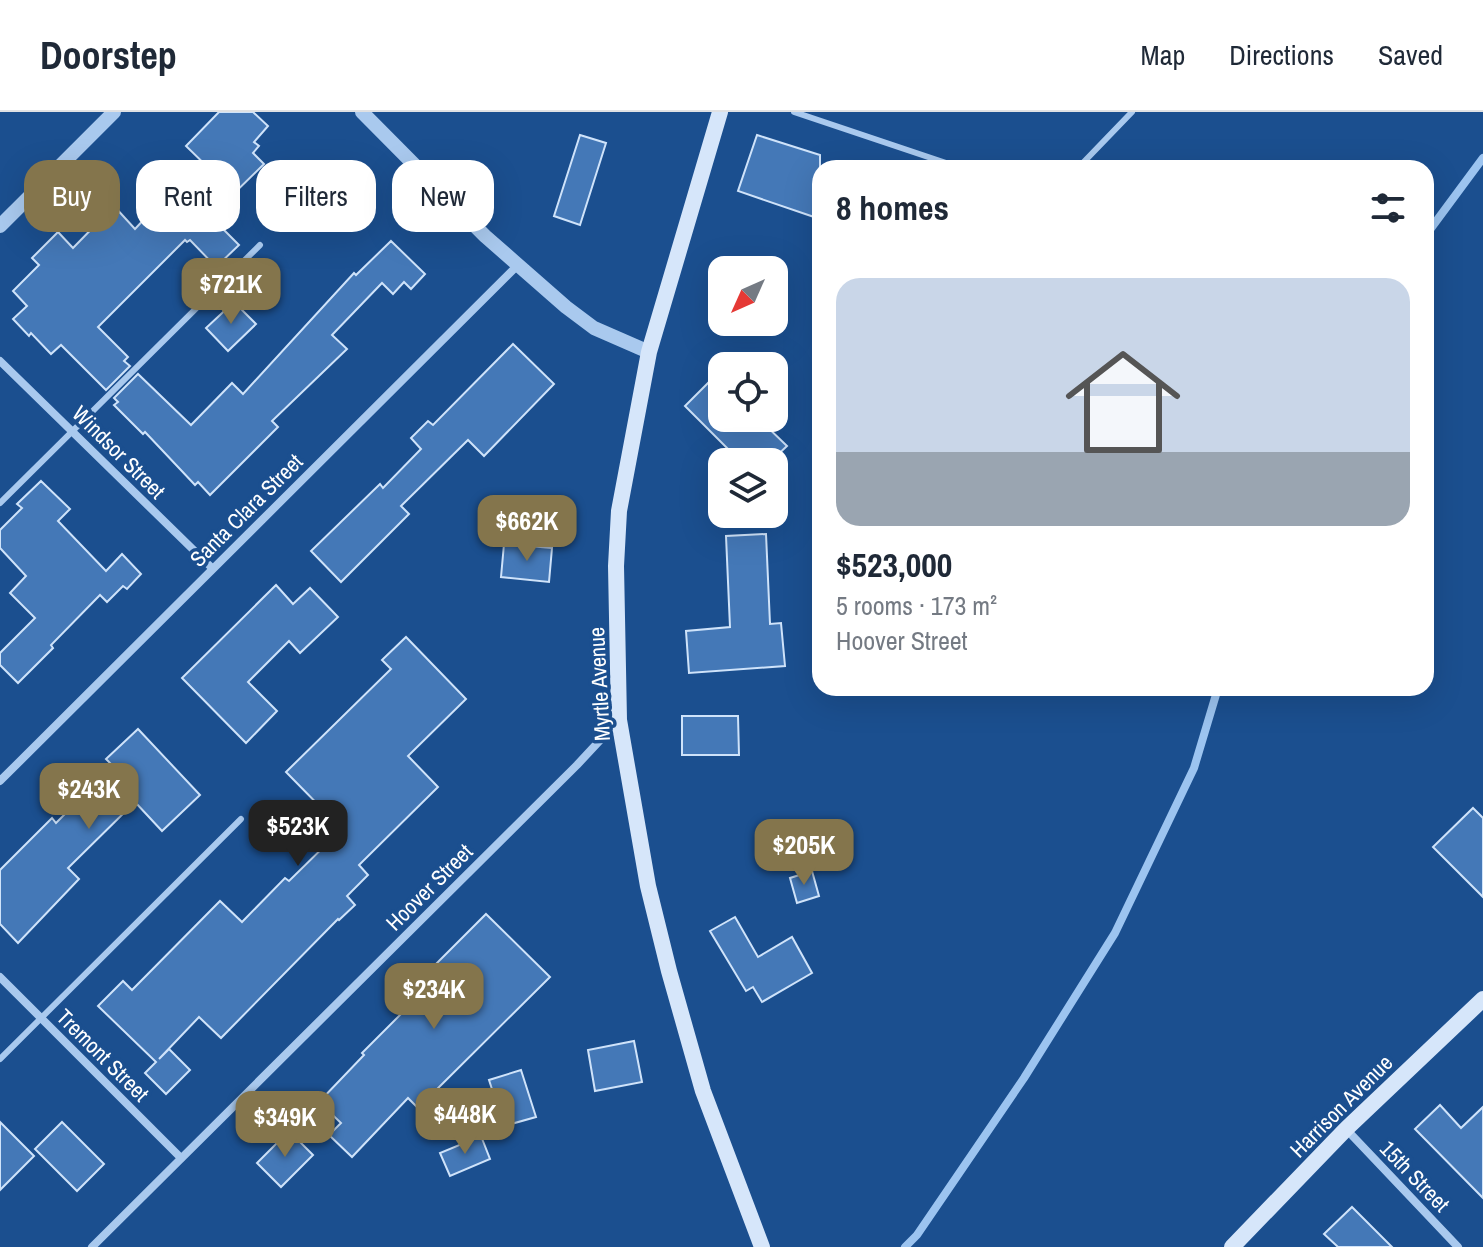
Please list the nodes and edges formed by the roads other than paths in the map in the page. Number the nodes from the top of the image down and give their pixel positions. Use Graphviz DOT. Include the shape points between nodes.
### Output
graph roads {
  1 [pos="114,112"];
  2 [pos="362,112"];
  3 [pos="720,112"];
  4 [pos="794,112"];
  5 [pos="1132,112"];
  6 [pos="937,160"];
  7 [pos="1086,160"];
  8 [pos="0,226"];
  9 [pos="260,245"];
  10 [pos="518,265"];
  11 [pos="649,352"];
  12 [pos="0,361"];
  13 [pos="71,431"];
  14 [pos="0,503"];
  15 [pos="212,568"];
  16 [pos="619,720"];
  17 [pos="0,781"];
  18 [pos="241,819"];
  19 [pos="0,977"];
  20 [pos="1483,999"];
  21 [pos="41,1018"];
  22 [pos="0,1059"];
  23 [pos="1346,1129"];
  24 [pos="181,1158"];
  25 [pos="92,1247"];
  26 [pos="762,1247"];
  27 [pos="1232,1247"];
  28 [pos="1458,1247"];
  1 -- 8 [label="street"];
  2 -- 10 [label="street"];
  3 -- 11 [label="main road, Myrtle Avenue"];
  4 -- 6 [label="lane"];
  5 -- 7 [label="lane"];
  9 -- 13 [label="lane"];
  10 -- 11 [label="street" via="594,328"];
  10 -- 15 [label="street, Santa Clara Street"];
  11 -- 16 [label="main road, Myrtle Avenue" via="619,511"];
  12 -- 13 [label="street, Windsor Street"];
  13 -- 14 [label="lane"];
  13 -- 15 [label="street, Windsor Street"];
  15 -- 17 [label="street, Santa Clara Street"];
  16 -- 24 [label="street, Hoover Street"];
  16 -- 26 [label="main road, Myrtle Avenue" via="669,971 703,1091"];
  18 -- 21 [label="lane"];
  19 -- 21 [label="street, Tremont Street"];
  20 -- 23 [label="main road, Harrison Avenue"];
  21 -- 22 [label="lane"];
  21 -- 24 [label="street, Tremont Street"];
  23 -- 27 [label="main road, Harrison Avenue"];
  23 -- 28 [label="street, 15th Street"];
  24 -- 25 [label="street, Hoover Street"];
}
